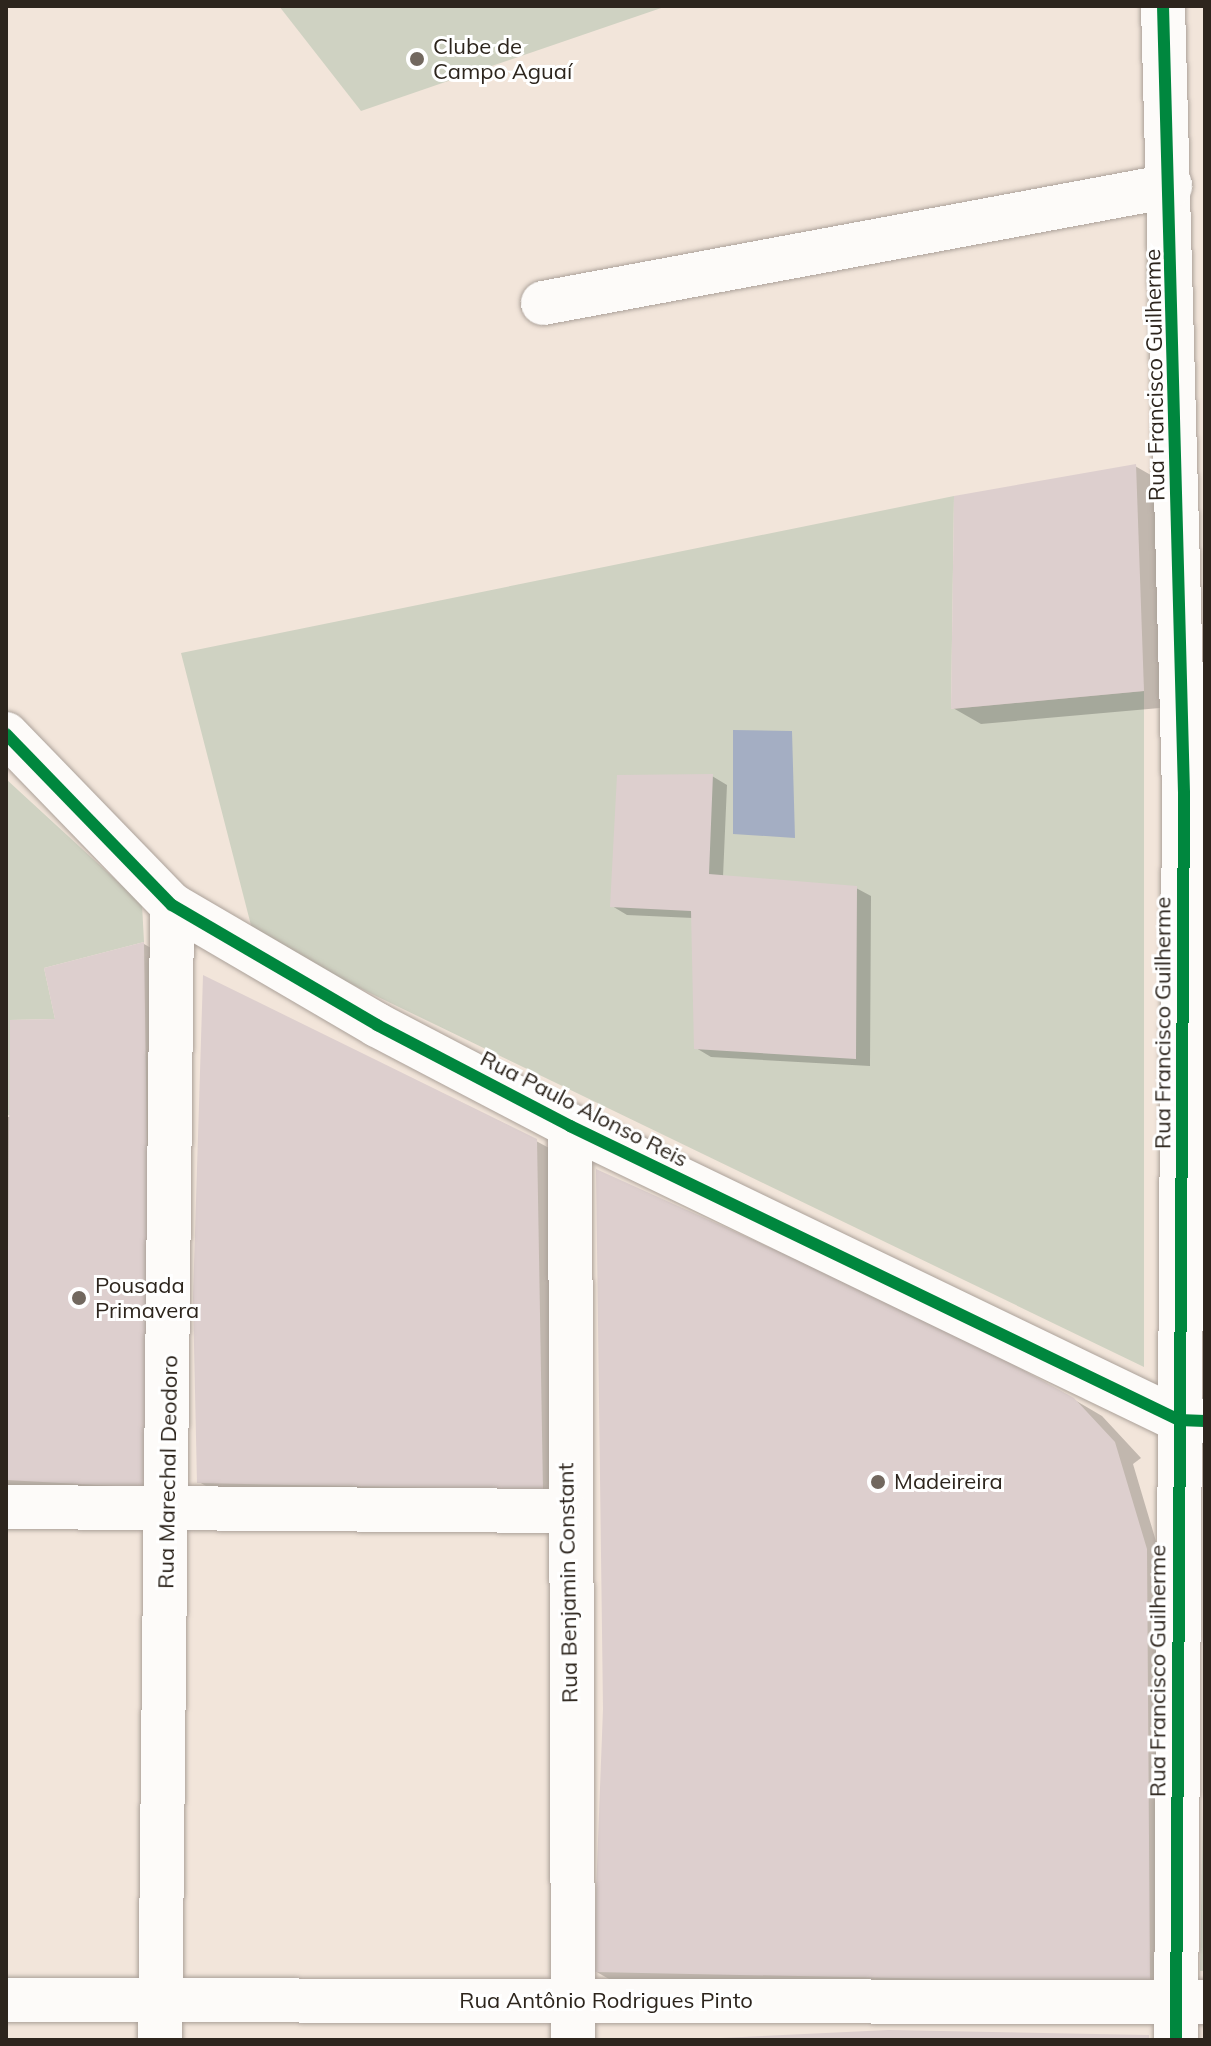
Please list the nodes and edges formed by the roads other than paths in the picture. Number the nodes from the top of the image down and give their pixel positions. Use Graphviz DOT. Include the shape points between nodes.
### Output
graph roads {
  1 [pos="1163,6"];
  2 [pos="1170,186"];
  3 [pos="543,303"];
  4 [pos="6,734"];
  5 [pos="172,905"];
  6 [pos="570,1126"];
  7 [pos="1192,1421"];
  8 [pos="6,1507"];
  9 [pos="169,1510"];
  10 [pos="566,1511"];
  11 [pos="6,2000"];
  12 [pos="1186,2015"];
  13 [pos="160,2020"];
  14 [pos="573,2020"];
  1 -- 2 [label="street, Rua Francisco Guilherme"];
  2 -- 3 [label="street"];
  2 -- 7 [label="street, Rua Francisco Guilherme"];
  4 -- 5 [label="street, Rua Paulo Alonso Reis"];
  5 -- 6 [label="street, Rua Paulo Alonso Reis"];
  5 -- 9 [label="street, Rua Marechal Deodoro"];
  6 -- 7 [label="street, Rua Paulo Alonso Reis"];
  6 -- 10 [label="street, Rua Benjamin Constant"];
  7 -- 12 [label="street, Rua Francisco Guilherme"];
  8 -- 9 [label="street"];
  9 -- 10 [label="street"];
  9 -- 13 [label="street, Rua Marechal Deodoro"];
  10 -- 14 [label="street, Rua Benjamin Constant"];
  11 -- 13 [label="street, Rua Antônio Rodrigues Pinto"];
  12 -- 14 [label="street, Rua Antônio Rodrigues Pinto"];
  13 -- 14 [label="street, Rua Antônio Rodrigues Pinto"];
}
